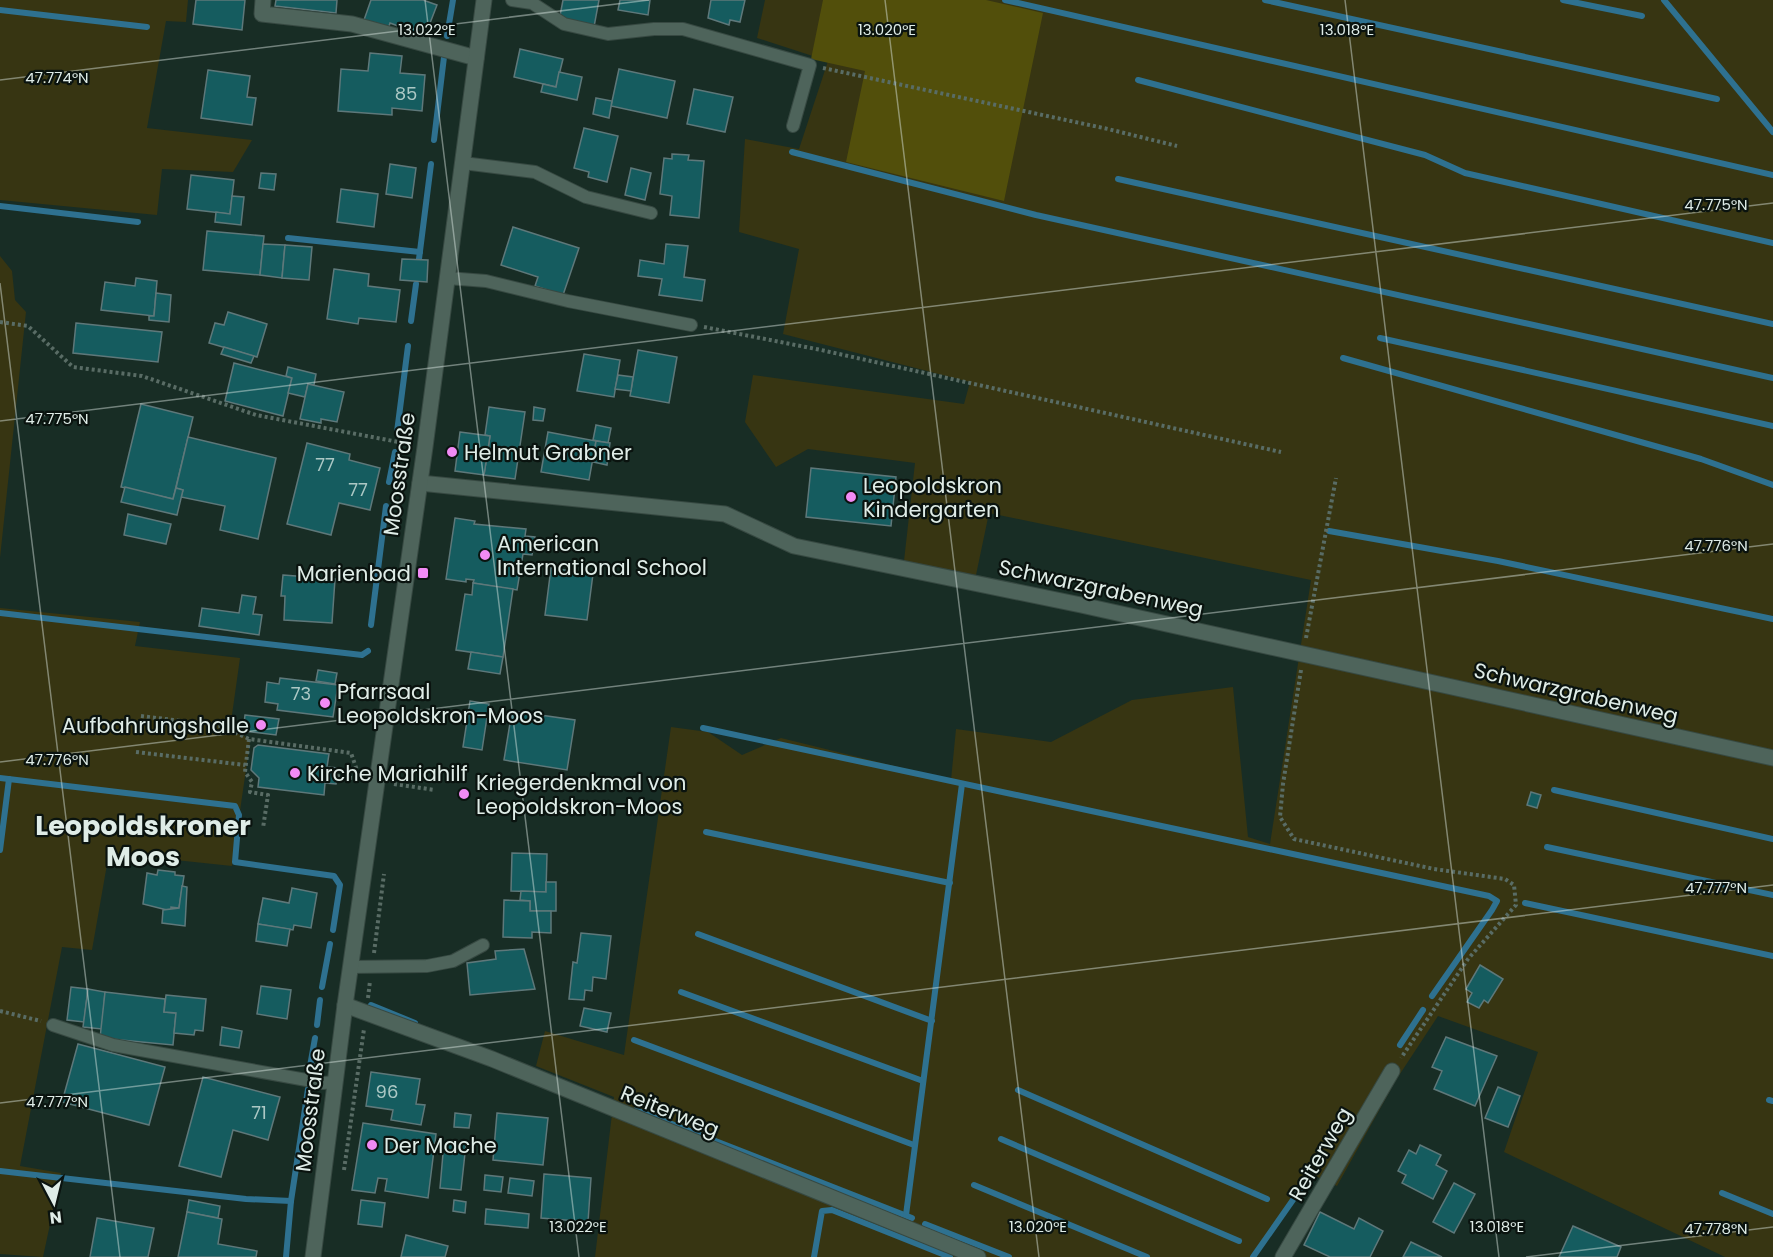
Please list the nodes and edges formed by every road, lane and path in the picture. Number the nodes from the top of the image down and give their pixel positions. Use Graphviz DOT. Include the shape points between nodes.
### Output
graph roads {
  1 [pos="262,0"];
  2 [pos="484,0"];
  3 [pos="512,0"];
  4 [pos="476,58"];
  5 [pos="810,65"];
  6 [pos="793,126"];
  7 [pos="1177,146"];
  8 [pos="463,163"];
  9 [pos="651,213"];
  10 [pos="447,278"];
  11 [pos="0,322"];
  12 [pos="691,325"];
  13 [pos="425,447"];
  14 [pos="1281,452"];
  15 [pos="1336,478"];
  16 [pos="420,483"];
  17 [pos="1304,653"];
  18 [pos="141,716"];
  19 [pos="249,739"];
  20 [pos="136,752"];
  21 [pos="1773,758"];
  22 [pos="245,765"];
  23 [pos="396,773"];
  24 [pos="360,779"];
  25 [pos="393,796"];
  26 [pos="263,828"];
  27 [pos="385,864"];
  28 [pos="483,945"];
  29 [pos="350,967"];
  30 [pos="372,967"];
  31 [pos="345,1005"];
  32 [pos="0,1011"];
  33 [pos="366,1014"];
  34 [pos="53,1025"];
  35 [pos="1392,1071"];
  36 [pos="335,1082"];
  37 [pos="343,1176"];
  38 [pos="313,1257"];
  39 [pos="978,1257"];
  40 [pos="1283,1257"];
  1 -- 4 [label="street" via="262,14 352,24"];
  2 -- 4 [label="street, Moosstraße"];
  3 -- 5 [label="lane" via="532,3 564,24 597,32 683,29"];
  4 -- 8 [label="street, Moosstraße"];
  5 -- 6 [label="lane"];
  5 -- 7 [label="path"];
  8 -- 9 [label="lane" via="535,172 586,197"];
  8 -- 10 [label="street, Moosstraße"];
  10 -- 12 [label="lane" via="486,281"];
  10 -- 13 [label="street, Moosstraße"];
  11 -- 13 [label="path" via="28,326 73,366 142,376 256,415"];
  12 -- 14 [label="path"];
  13 -- 16 [label="street, Moosstraße"];
  15 -- 17 [label="path"];
  16 -- 17 [label="street, Schwarzgrabenweg" via="725,514 794,546"];
  16 -- 29 [label="street, Moosstraße"];
  17 -- 21 [label="street, Schwarzgrabenweg"];
  17 -- 35 [label="path" via="1280,817 1294,839 1434,869 1505,879 1514,885 1516,905 1468,959"];
  18 -- 19 [label="path" via="221,726"];
  19 -- 22 [label="path"];
  19 -- 24 [label="path" via="351,753"];
  20 -- 22 [label="path"];
  22 -- 26 [label="path" via="252,782 250,792 268,795"];
  23 -- 25 [label="path"];
  27 -- 30 [label="path"];
  28 -- 30 [label="lane" via="453,961 428,966"];
  29 -- 30 [label="lane"];
  29 -- 31 [label="street, Moosstraße"];
  30 -- 33 [label="path"];
  31 -- 33 [label="street, Reiterweg"];
  31 -- 36 [label="street, Moosstraße"];
  32 -- 34 [label="path"];
  33 -- 37 [label="path"];
  33 -- 39 [label="street, Reiterweg" via="492,1059"];
  34 -- 36 [label="lane" via="113,1045"];
  35 -- 40 [label="street, Reiterweg"];
  36 -- 38 [label="street, Moosstraße"];
}
